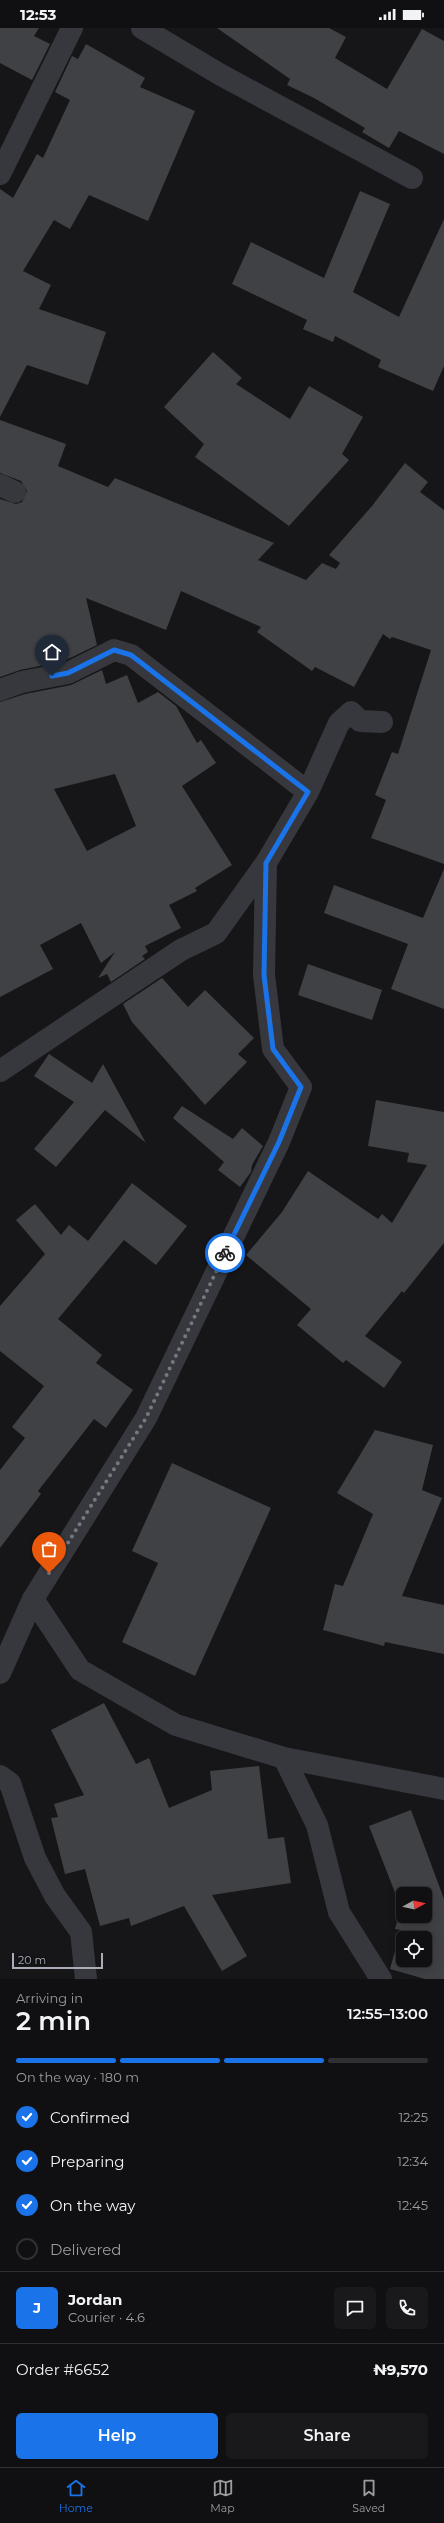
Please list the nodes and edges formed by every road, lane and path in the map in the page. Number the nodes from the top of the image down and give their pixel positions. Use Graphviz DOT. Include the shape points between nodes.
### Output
graph roads {
  1 [pos="72,28"];
  2 [pos="142,28"];
  3 [pos="0,174"];
  4 [pos="412,178"];
  5 [pos="0,690"];
  6 [pos="382,722"];
  7 [pos="308,792"];
  8 [pos="266,863"];
  9 [pos="0,1071"];
  10 [pos="33,1599"];
  11 [pos="0,1673"];
  12 [pos="284,1758"];
  13 [pos="0,1776"];
  14 [pos="444,1789"];
  15 [pos="86,1979"];
  16 [pos="381,1979"];
  1 -- 3 [label="street"];
  2 -- 4 [label="street" via="221,75"];
  5 -- 7 [label="street" via="22,682 68,673 114,650 131,655"];
  6 -- 7 [label="street" via="360,721 351,712 339,723"];
  7 -- 8 [label="street"];
  8 -- 9 [label="street" via="216,933 181,950"];
  8 -- 10 [label="street" via="264,975 273,1049 301,1087 279,1142 146,1418"];
  10 -- 11 [label="street"];
  10 -- 12 [label="street" via="80,1670 176,1725"];
  12 -- 14 [label="street"];
  12 -- 16 [label="street" via="317,1825 339,1912"];
  13 -- 15 [label="street" via="10,1783 35,1858 55,1896 82,1932"];
}
